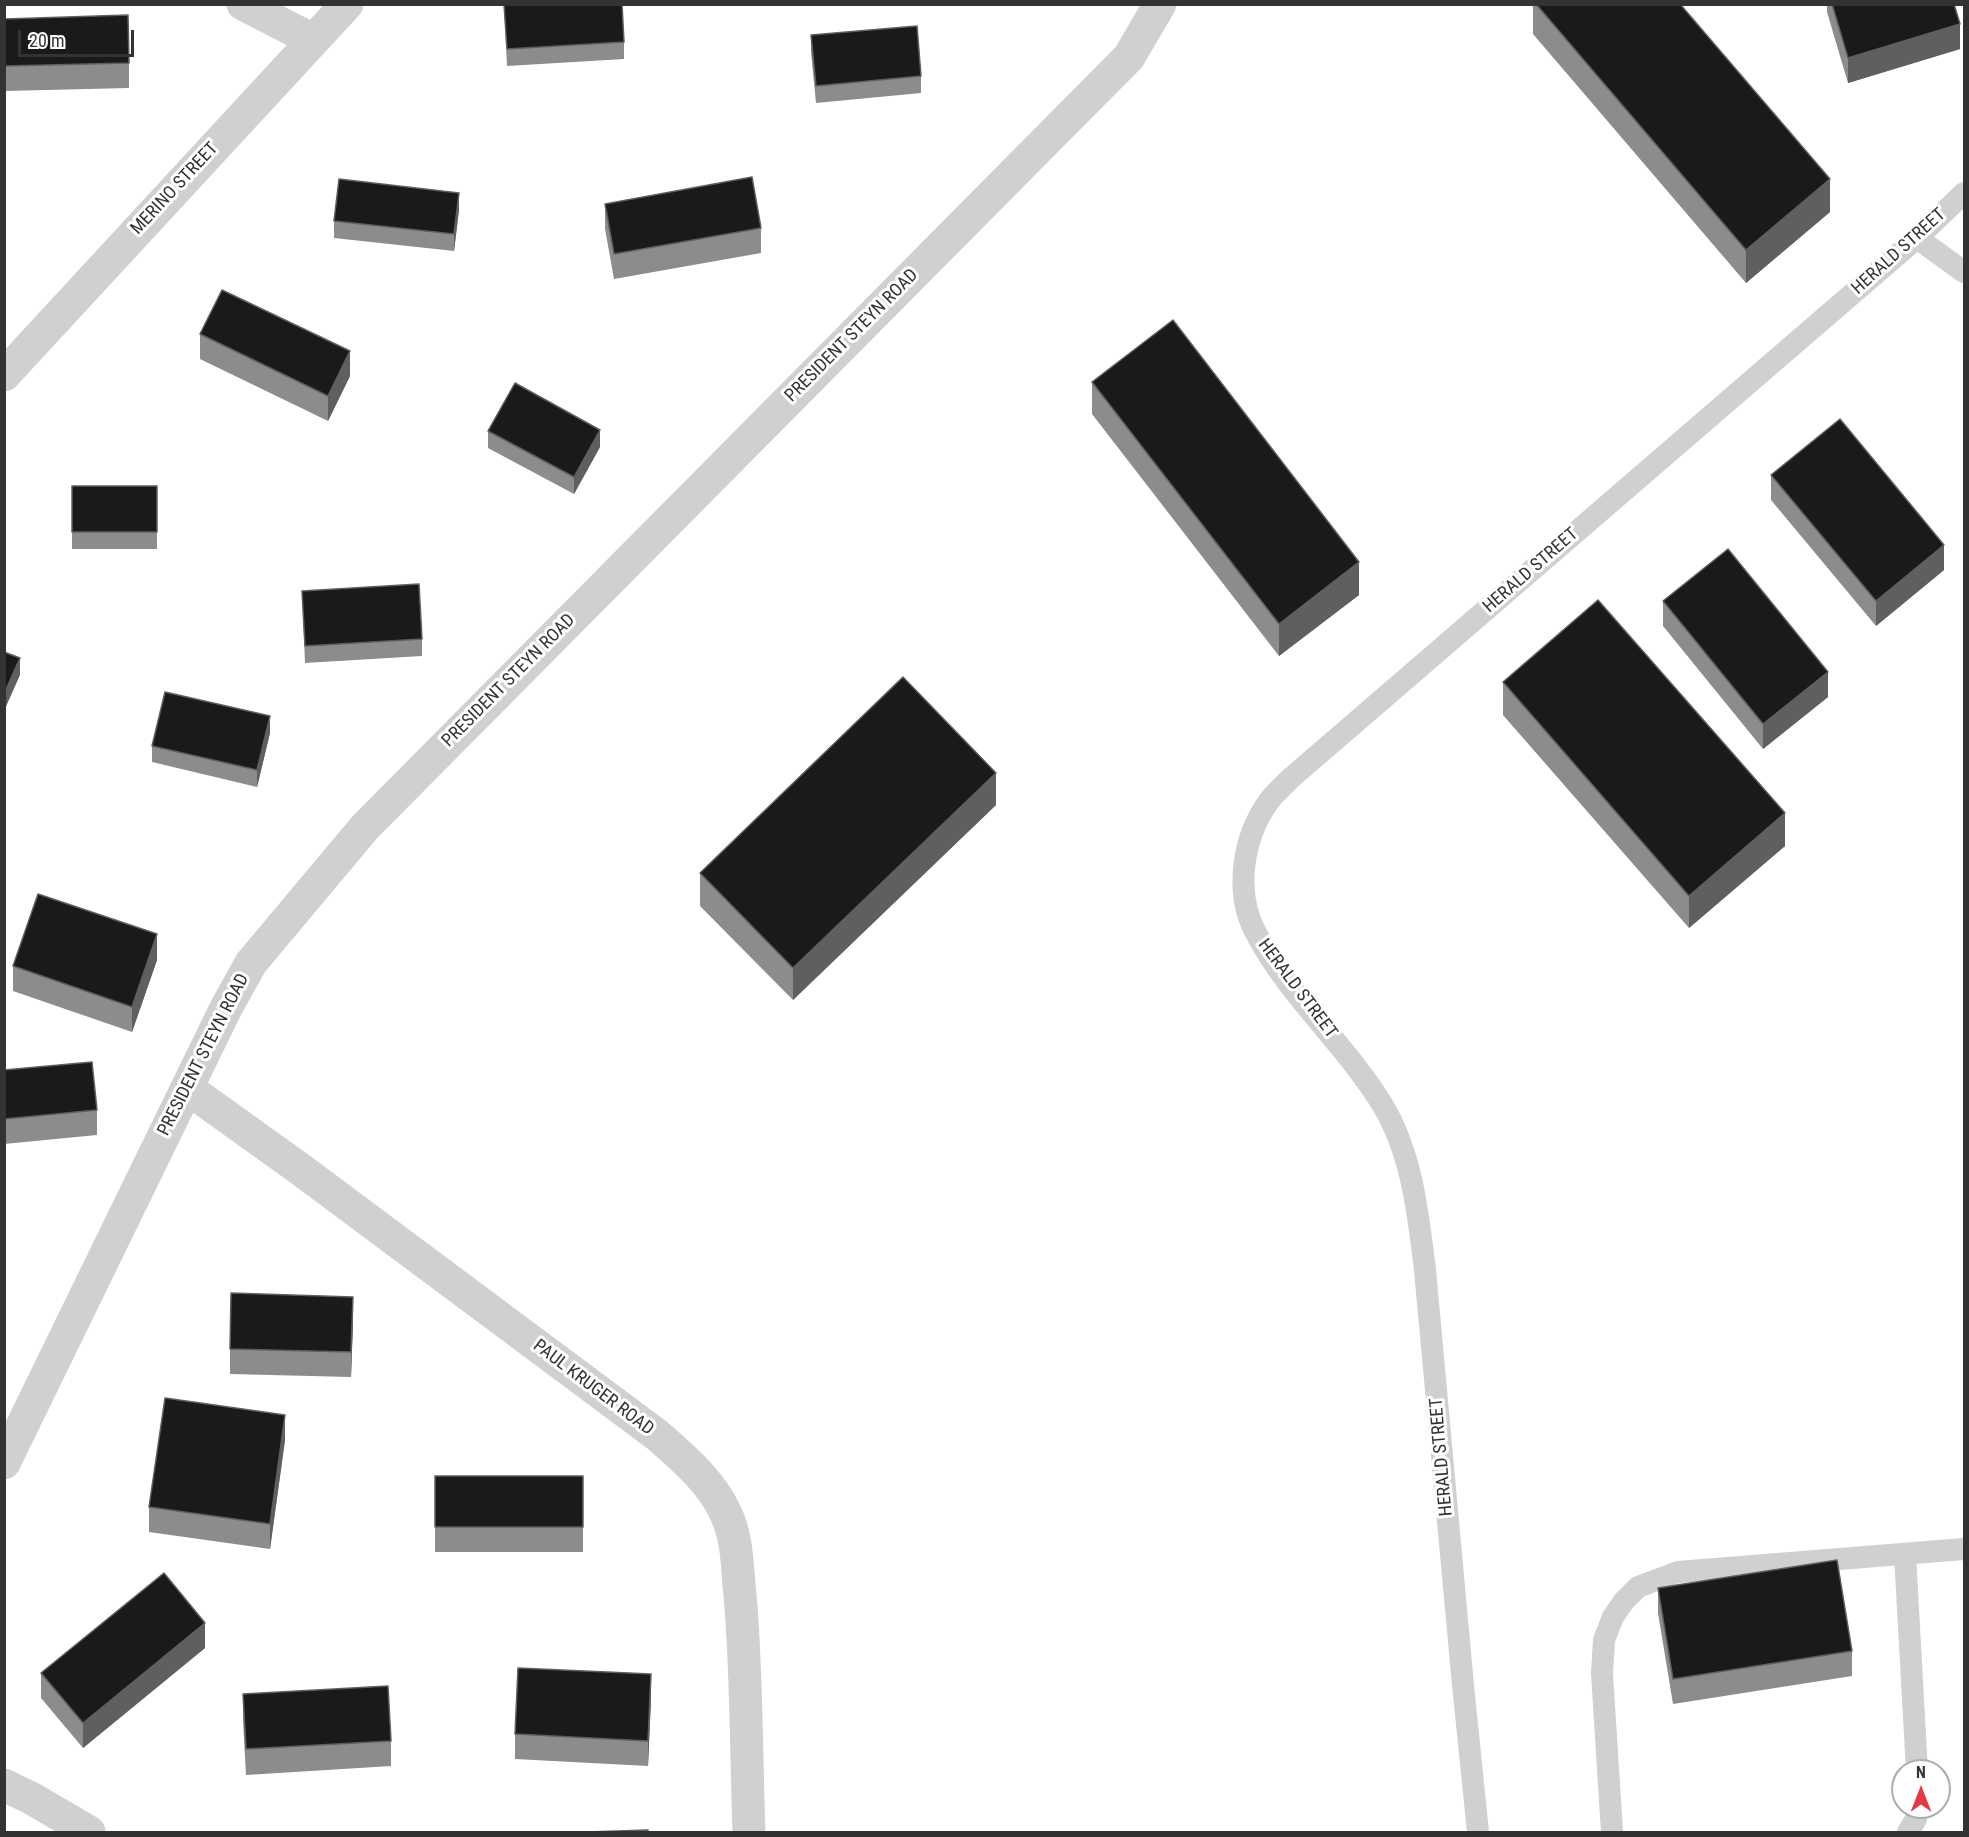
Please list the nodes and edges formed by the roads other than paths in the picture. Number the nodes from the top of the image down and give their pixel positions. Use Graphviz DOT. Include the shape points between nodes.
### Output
graph roads {
  1 [pos="243,4"];
  2 [pos="347,4"];
  3 [pos="1160,4"];
  4 [pos="313,40"];
  5 [pos="1965,193"];
  6 [pos="1917,238"];
  7 [pos="1965,272"];
  8 [pos="4,375"];
  9 [pos="187,1088"];
  10 [pos="4,1463"];
  11 [pos="1965,1549"];
  12 [pos="1905,1555"];
  13 [pos="1916,1759"];
  14 [pos="4,1785"];
  15 [pos="1916,1819"];
  16 [pos="89,1833"];
  17 [pos="748,1833"];
  18 [pos="1478,1833"];
  19 [pos="1612,1833"];
  20 [pos="1908,1833"];
  1 -- 4 [label="street"];
  2 -- 4 [label="street, MERINO STREET"];
  3 -- 9 [label="street, PRESIDENT STEYN ROAD" via="1129,57 365,827 251,963"];
  4 -- 8 [label="street, MERINO STREET"];
  5 -- 6 [label="lane, HERALD STREET"];
  6 -- 7 [label="lane"];
  6 -- 18 [label="lane, HERALD STREET" via="1291,778 1269,801 1253,832 1244,871 1244,892 1256,934 1382,1103 1406,1157 1425,1270"];
  9 -- 10 [label="street, PRESIDENT STEYN ROAD"];
  9 -- 17 [label="street, PAUL KRUGER ROAD" via="657,1436 709,1486 726,1514 735,1540 743,1631"];
  11 -- 12 [label="lane"];
  12 -- 13 [label="lane"];
  12 -- 19 [label="lane" via="1678,1572 1638,1587 1613,1617 1604,1640 1602,1673"];
  14 -- 16 [label="street"];
  15 -- 20 [label="lane"];
}
